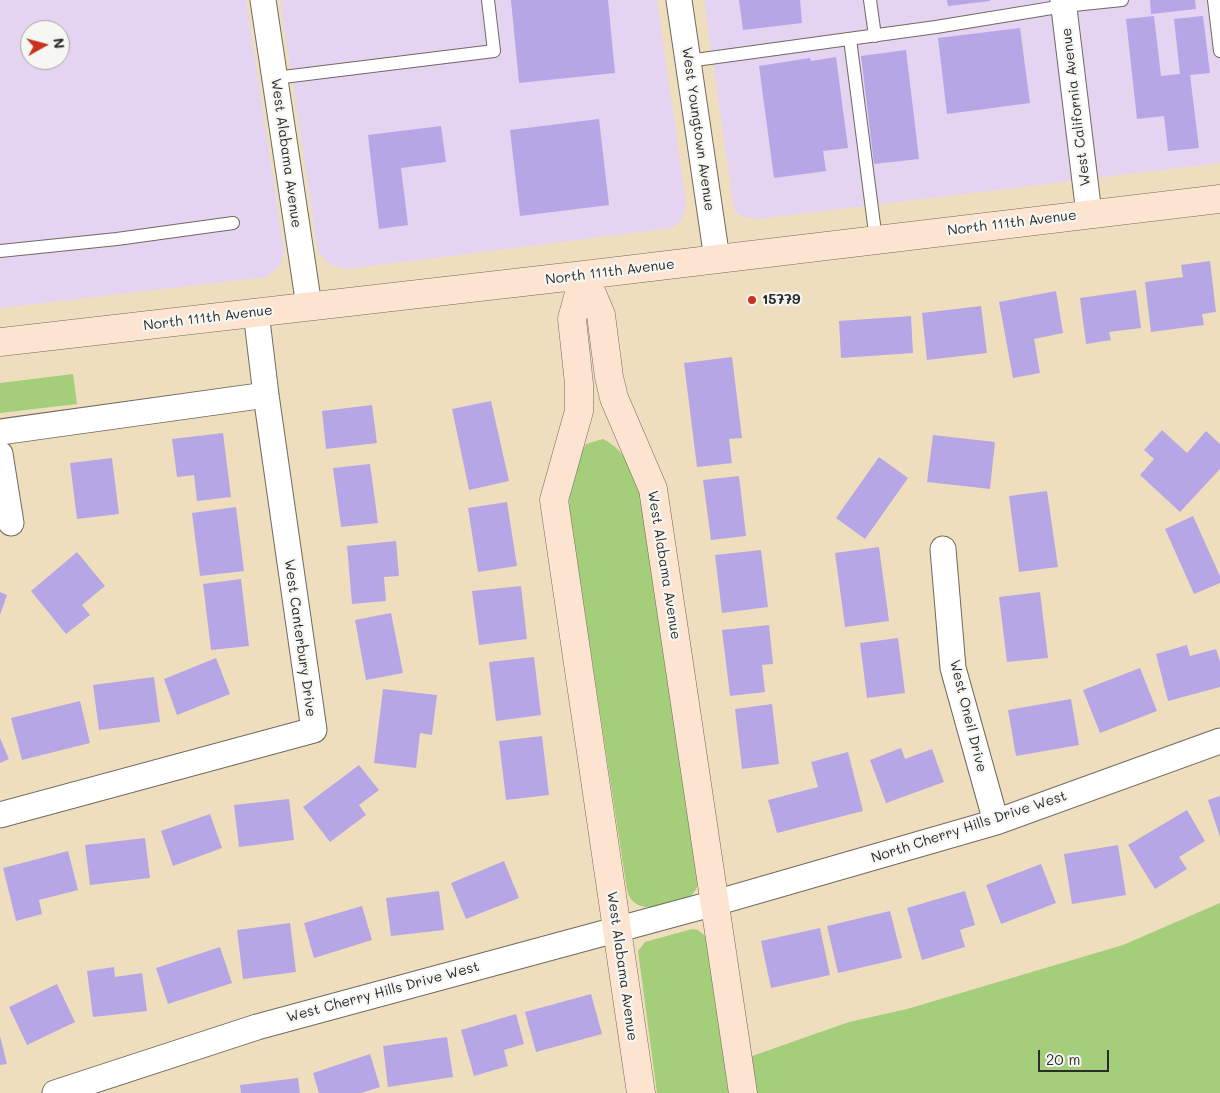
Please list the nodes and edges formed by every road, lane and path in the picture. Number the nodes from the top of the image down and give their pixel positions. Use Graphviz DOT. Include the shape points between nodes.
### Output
graph roads {
  1 [pos="263,0"];
  2 [pos="488,0"];
  3 [pos="679,0"];
  4 [pos="870,0"];
  5 [pos="1122,0"];
  6 [pos="1214,0"];
  7 [pos="1063,3"];
  8 [pos="1032,6"];
  9 [pos="875,36"];
  10 [pos="850,39"];
  11 [pos="1220,51"];
  12 [pos="688,61"];
  13 [pos="275,78"];
  14 [pos="1220,199"];
  15 [pos="1088,214"];
  16 [pos="233,223"];
  17 [pos="876,240"];
  18 [pos="0,251"];
  19 [pos="717,259"];
  20 [pos="584,275"];
  21 [pos="309,306"];
  22 [pos="256,312"];
  23 [pos="0,342"];
  24 [pos="266,395"];
  25 [pos="0,432"];
  26 [pos="0,454"];
  27 [pos="11,523"];
  28 [pos="943,549"];
  29 [pos="1220,741"];
  30 [pos="0,816"];
  31 [pos="996,822"];
  32 [pos="714,903"];
  33 [pos="617,929"];
  34 [pos="55,1093"];
  35 [pos="641,1093"];
  36 [pos="743,1093"];
  1 -- 13 [label="street, West Alabama Avenue"];
  2 -- 13 [label="lane" via="494,51"];
  3 -- 12 [label="street, West Youngtown Avenue"];
  4 -- 9 [label="lane"];
  5 -- 7 [label="lane"];
  6 -- 11 [label="lane"];
  7 -- 8 [label="lane"];
  7 -- 15 [label="street, West California Avenue"];
  8 -- 9 [label="lane"];
  9 -- 10 [label="lane"];
  10 -- 12 [label="lane"];
  10 -- 17 [label="lane"];
  12 -- 19 [label="street, West Youngtown Avenue"];
  13 -- 21 [label="street, West Alabama Avenue"];
  14 -- 15 [label="street, North 111th Avenue"];
  15 -- 17 [label="street, North 111th Avenue"];
  16 -- 18 [label="lane"];
  17 -- 19 [label="street, North 111th Avenue"];
  19 -- 20 [label="street, North 111th Avenue"];
  20 -- 21 [label="street, North 111th Avenue"];
  20 -- 32 [label="street, West Alabama Avenue" via="602,315 614,398 653,489"];
  20 -- 33 [label="street, West Alabama Avenue" via="572,318 580,384 579,411 554,500"];
  21 -- 22 [label="street, North 111th Avenue"];
  22 -- 23 [label="street, North 111th Avenue"];
  22 -- 24 [label="street, West Canterbury Drive"];
  24 -- 25 [label="street"];
  24 -- 30 [label="street, West Canterbury Drive" via="314,730"];
  26 -- 27 [label="street"];
  28 -- 31 [label="street, West Oneil Drive" via="953,668"];
  29 -- 31 [label="street, North Cherry Hills Drive West"];
  31 -- 32 [label="street, North Cherry Hills Drive West"];
  32 -- 33 [label="street, West Cherry Hills Drive West"];
  32 -- 36 [label="street, West Alabama Avenue"];
  33 -- 34 [label="street, West Cherry Hills Drive West" via="257,1026"];
  33 -- 35 [label="street, West Alabama Avenue"];
}
